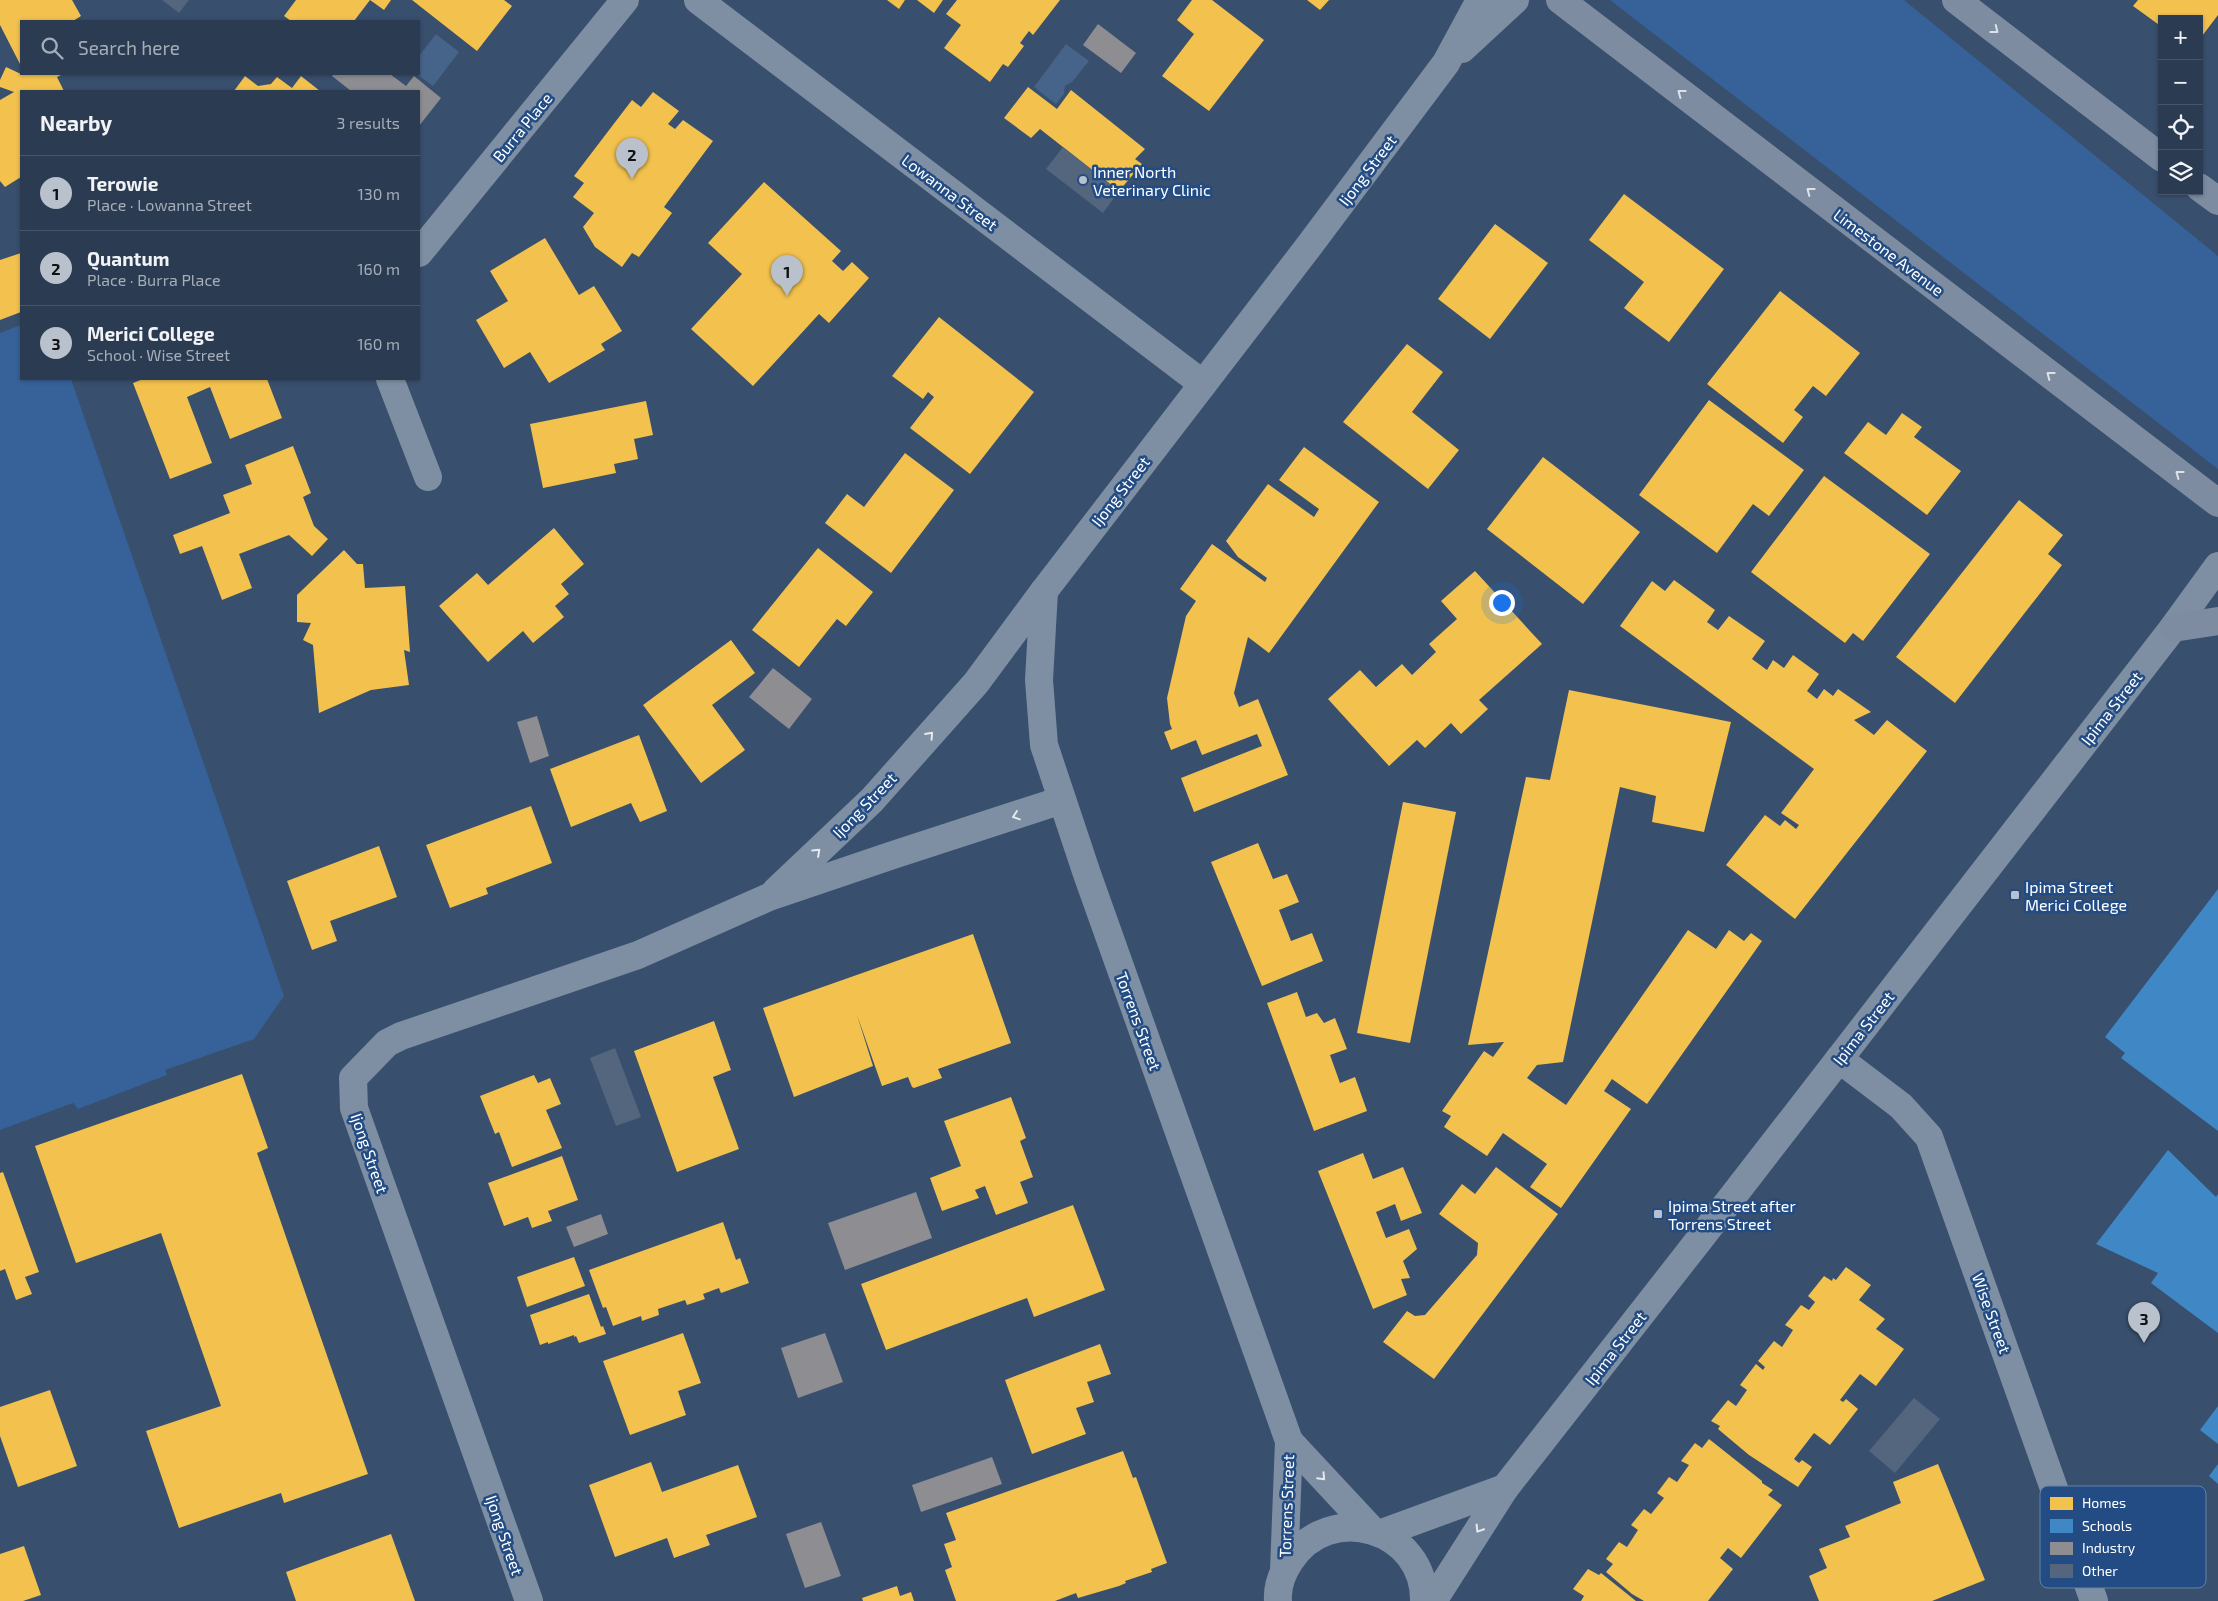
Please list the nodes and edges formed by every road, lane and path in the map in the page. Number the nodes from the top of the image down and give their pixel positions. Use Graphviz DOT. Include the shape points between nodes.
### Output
graph roads {
  1 [pos="625,0"];
  2 [pos="698,0"];
  3 [pos="1480,0"];
  4 [pos="1515,0"];
  5 [pos="1560,0"];
  6 [pos="1956,0"];
  7 [pos="1446,63"];
  8 [pos="2158,155"];
  9 [pos="2203,190"];
  10 [pos="2218,201"];
  11 [pos="420,252"];
  12 [pos="390,380"];
  13 [pos="1203,384"];
  14 [pos="428,477"];
  15 [pos="2218,503"];
  16 [pos="2218,566"];
  17 [pos="1044,591"];
  18 [pos="2218,621"];
  19 [pos="2173,628"];
  20 [pos="1062,800"];
  21 [pos="769,897"];
  22 [pos="1839,1059"];
  23 [pos="1289,1442"];
  24 [pos="2053,1486"];
  25 [pos="1505,1488"];
  26 [pos="1376,1531"];
  27 [pos="2089,1588"];
  28 [pos="1278,1592"];
  29 [pos="528,1601"];
  30 [pos="1424,1601"];
  31 [pos="1433,1601"];
  32 [pos="2094,1601"];
  1 -- 11 [label="street, Burra Place"];
  2 -- 13 [label="street, Lowanna Street"];
  3 -- 7 [label="street, Ijong Street"];
  4 -- 7 [label="street, Ijong Street"];
  15 -- 5 [label="main road, Limestone Avenue, one-way"];
  6 -- 8 [label="main road, one-way"];
  7 -- 13 [label="street, Ijong Street"];
  9 -- 10 [label="main road"];
  12 -- 14 [label="street"];
  13 -- 17 [label="street, Ijong Street"];
  16 -- 19 [label="street, Ipima Street"];
  17 -- 20 [label="street, Torrens Street" via="1039,680 1044,745"];
  21 -- 17 [label="street, Ijong Street, one-way" via="878,793 976,683"];
  18 -- 19 [label="main road"];
  19 -- 22 [label="street, Ipima Street"];
  20 -- 21 [label="street, Ijong Street, one-way"];
  20 -- 23 [label="street, Torrens Street"];
  21 -- 29 [label="street, Ijong Street" via="638,955 401,1036 387,1043 353,1078 354,1108"];
  22 -- 24 [label="street, Wise Street" via="1901,1106 1929,1137"];
  22 -- 25 [label="street, Ipima Street"];
  23 -- 26 [label="street, Torrens Street, one-way"];
  23 -- 28 [label="street, Torrens Street"];
  25 -- 26 [label="street"];
  25 -- 31 [label="street, Ipima Street, one-way"];
  26 -- 28 [label="street" via="1350,1527 1330,1530 1311,1539 1295,1553"];
  26 -- 30 [label="street, Torrens Street" via="1399,1545 1412,1560 1421,1578"];
  27 -- 32 [label="street, Wise Street"];
}
